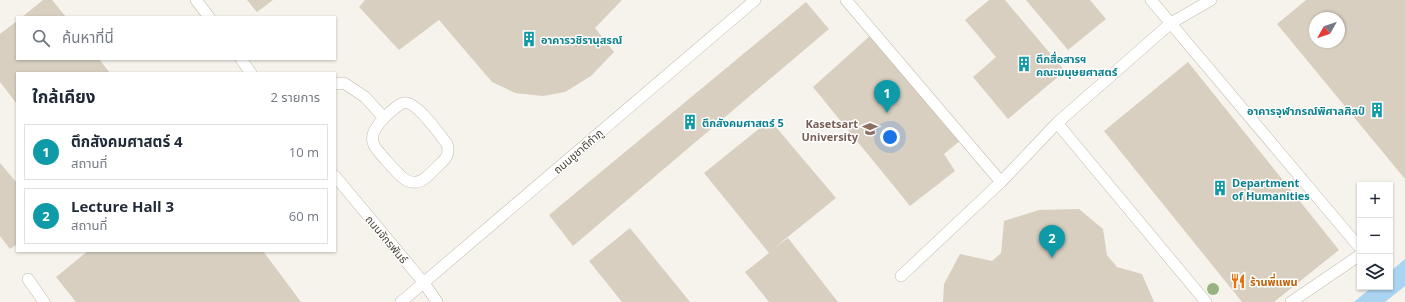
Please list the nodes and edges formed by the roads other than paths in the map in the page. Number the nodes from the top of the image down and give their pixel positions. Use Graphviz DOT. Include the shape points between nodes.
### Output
graph roads {
  1 [pos="196,0"];
  2 [pos="755,0"];
  3 [pos="846,0"];
  4 [pos="1151,0"];
  5 [pos="1211,0"];
  6 [pos="208,16"];
  7 [pos="1171,23"];
  8 [pos="242,60"];
  9 [pos="250,72"];
  10 [pos="336,84"];
  11 [pos="384,118"];
  12 [pos="1057,123"];
  13 [pos="336,177"];
  14 [pos="1001,182"];
  15 [pos="1357,244"];
  16 [pos="1357,257"];
  17 [pos="901,276"];
  18 [pos="28,279"];
  19 [pos="424,283"];
  20 [pos="44,302"];
  21 [pos="401,302"];
  22 [pos="437,302"];
  23 [pos="1206,302"];
  24 [pos="1291,302"];
  1 -- 6 [label="lane"];
  2 -- 19 [label="lane, ถนนชูชาติกำภู"];
  3 -- 14 [label="lane"];
  4 -- 7 [label="lane"];
  5 -- 7 [label="lane"];
  7 -- 12 [label="lane"];
  7 -- 15 [label="lane"];
  8 -- 9 [label="lane"];
  10 -- 11 [label="lane" via="344,83 365,97"];
  11 -- 11 [label="lane" via="401,104 410,103 448,144 446,159 422,181 416,183 402,177 374,146 373,136 377,125"];
  12 -- 14 [label="lane"];
  12 -- 23 [label="lane"];
  13 -- 19 [label="lane, ถนนจักรพันธ์"];
  14 -- 17 [label="lane"];
  16 -- 24 [label="lane"];
  18 -- 20 [label="lane"];
  19 -- 21 [label="lane, ถนนชูชาติกำภู"];
  19 -- 22 [label="lane, ถนนจักรพันธ์"];
}
